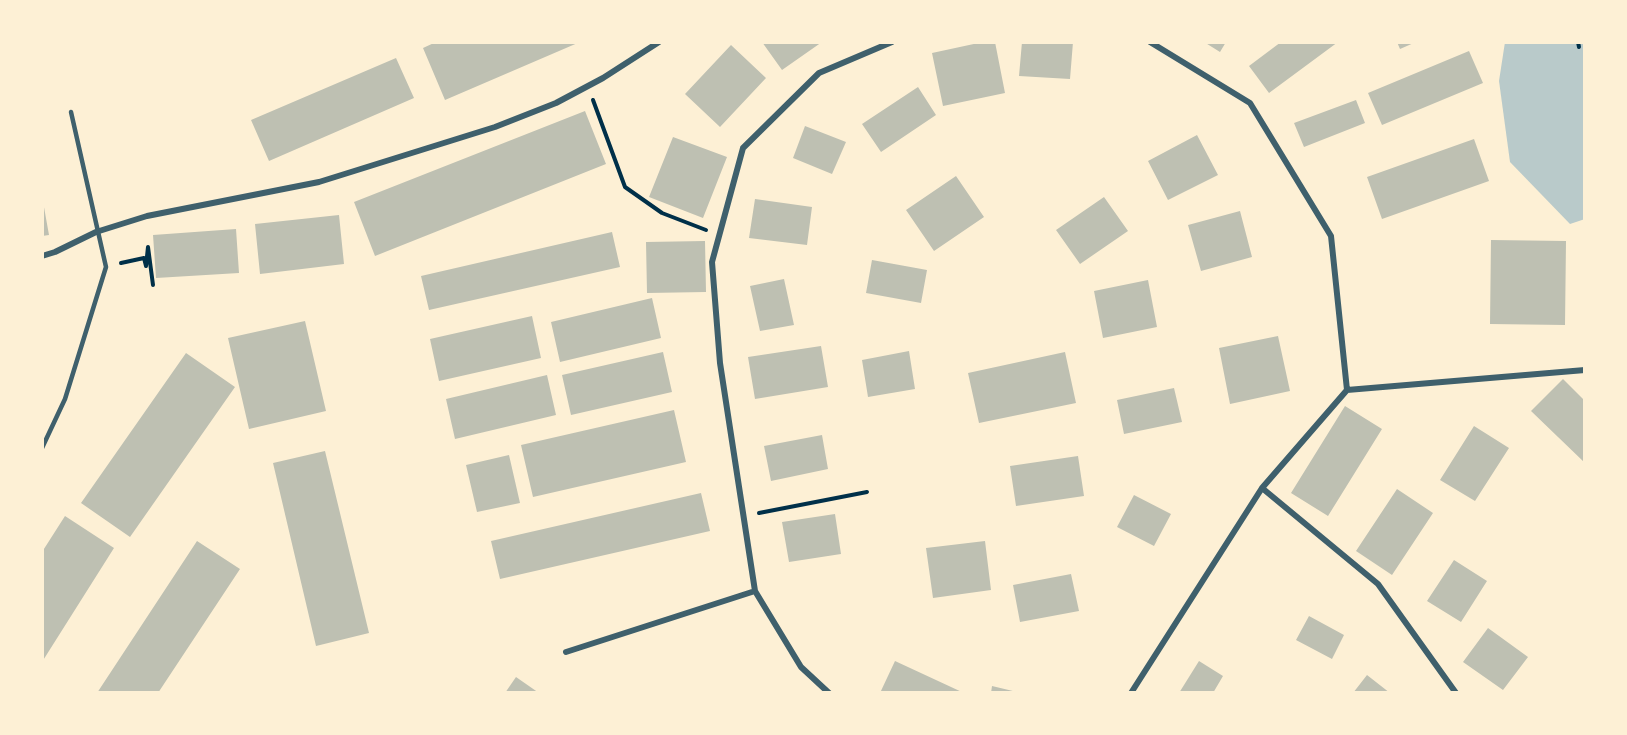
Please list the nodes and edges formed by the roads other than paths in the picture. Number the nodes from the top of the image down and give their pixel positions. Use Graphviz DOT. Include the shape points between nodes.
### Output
graph roads {
  1 [pos="659,42"];
  2 [pos="892,42"];
  3 [pos="1150,42"];
  4 [pos="649,45"];
  5 [pos="70,112"];
  6 [pos="96,231"];
  7 [pos="42,256"];
  8 [pos="1585,370"];
  9 [pos="1347,390"];
  10 [pos="42,448"];
  11 [pos="1262,488"];
  12 [pos="755,591"];
  13 [pos="566,652"];
  14 [pos="829,693"];
  15 [pos="1131,693"];
  16 [pos="1456,693"];
  1 -- 4 [label="street"];
  2 -- 12 [label="street" via="819,73 743,148 712,262 720,363"];
  3 -- 9 [label="street" via="1250,103 1331,236"];
  4 -- 6 [label="street" via="556,103 417,154 319,182 190,206"];
  5 -- 6 [label="lane"];
  6 -- 7 [label="street"];
  6 -- 10 [label="lane" via="106,267 65,399"];
  8 -- 9 [label="street"];
  9 -- 11 [label="street"];
  11 -- 15 [label="street"];
  11 -- 16 [label="street" via="1378,584"];
  12 -- 13 [label="street"];
  12 -- 14 [label="street" via="801,667"];
}
